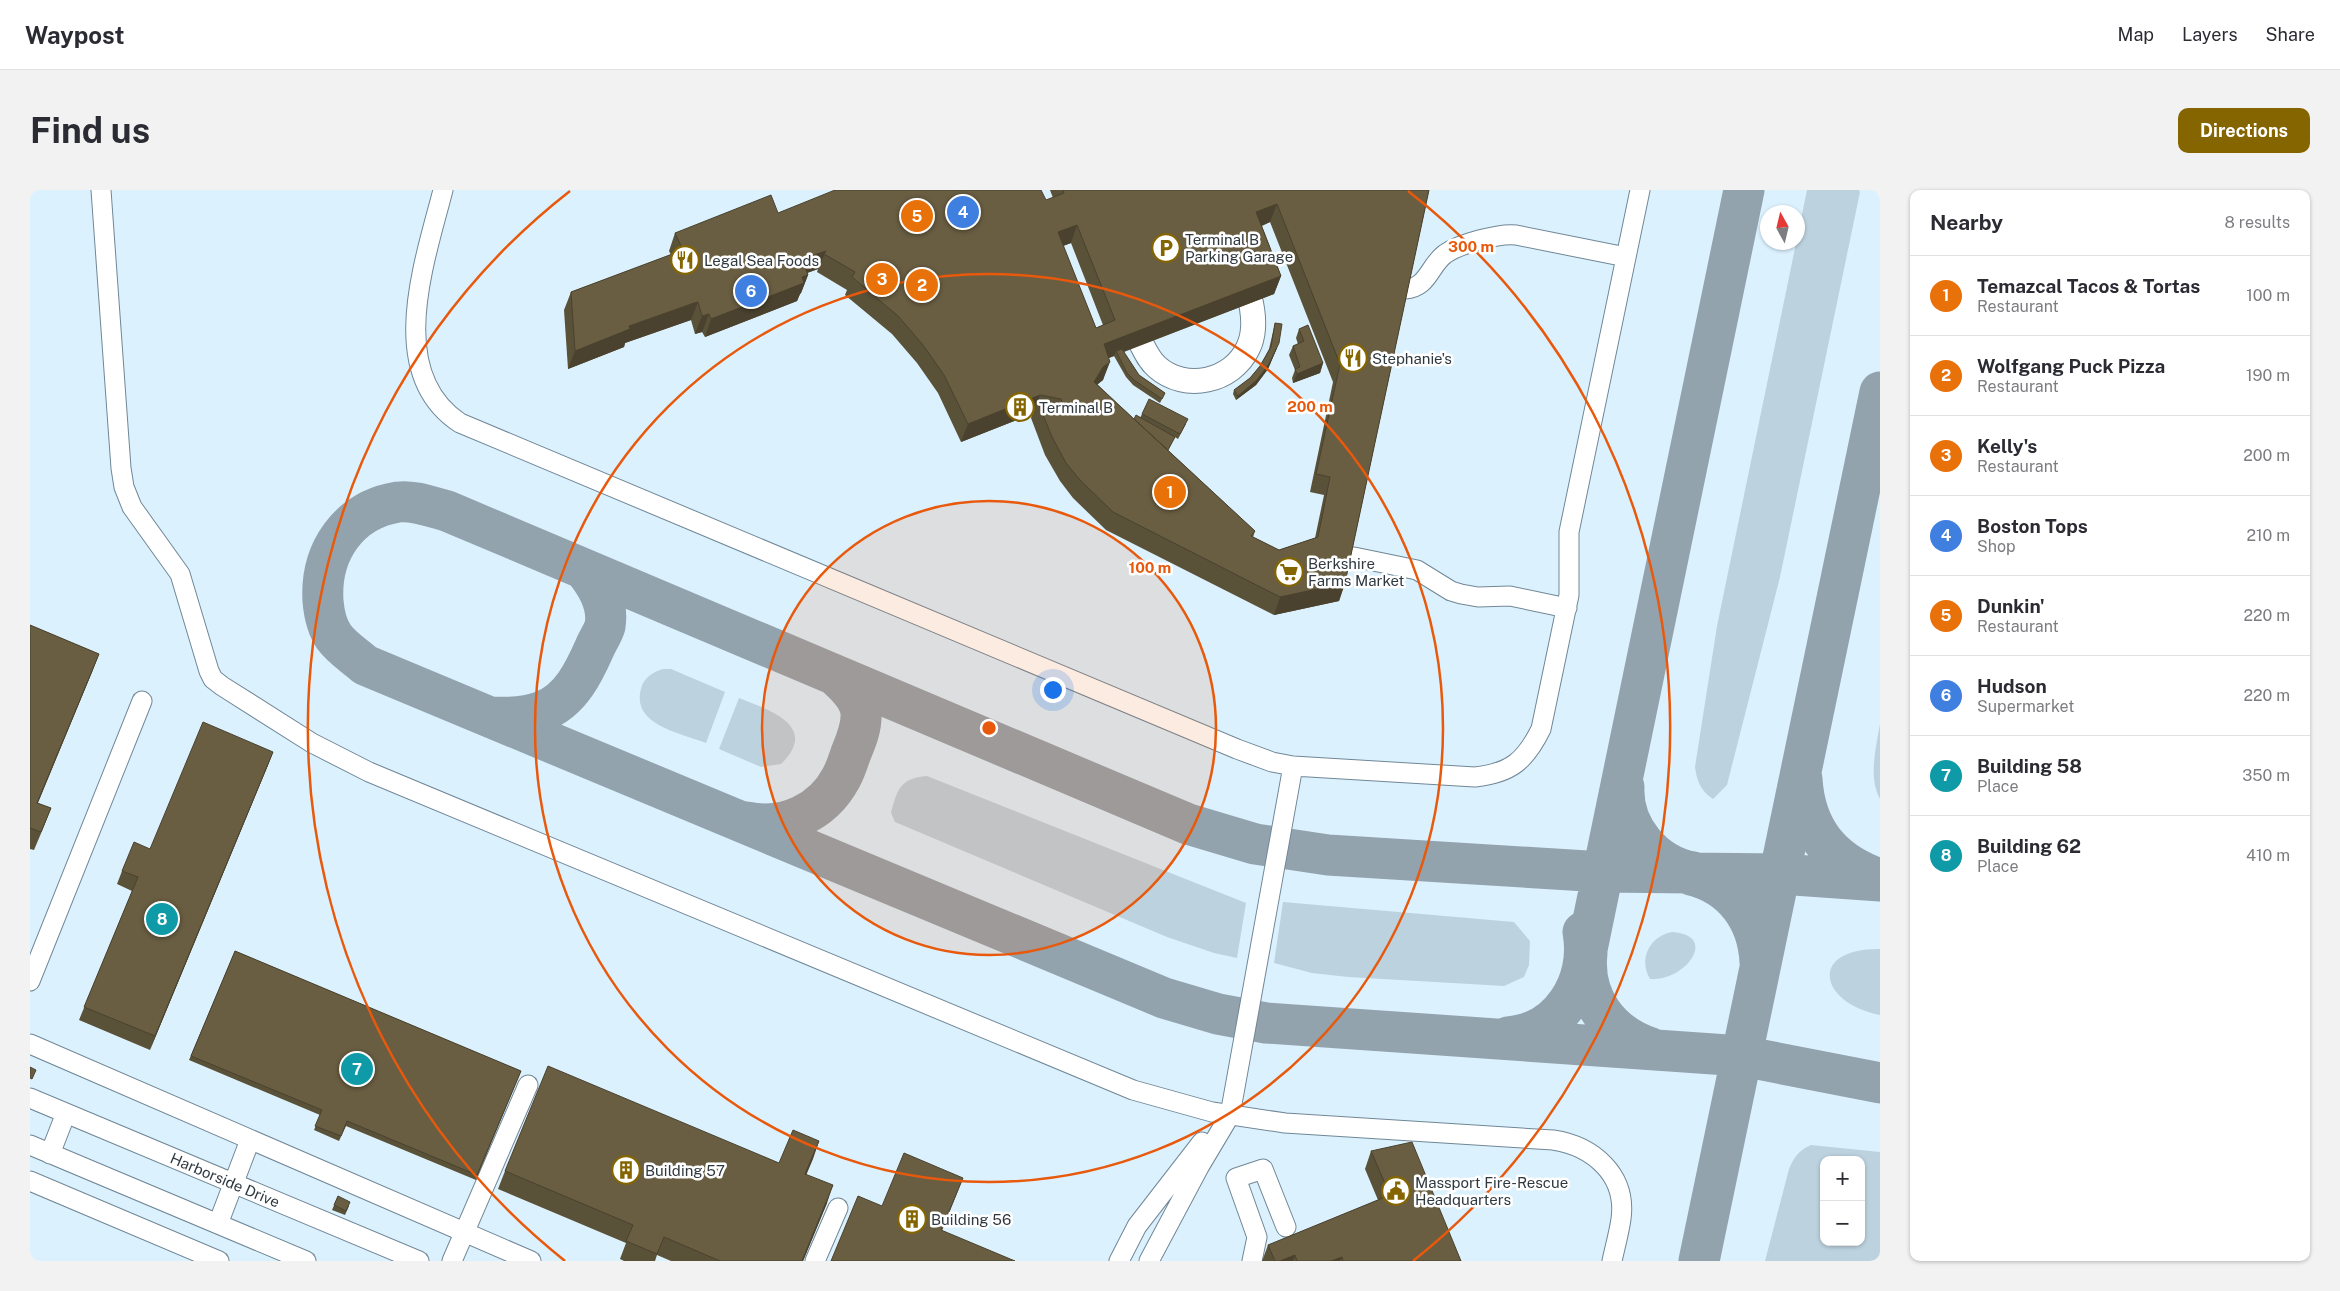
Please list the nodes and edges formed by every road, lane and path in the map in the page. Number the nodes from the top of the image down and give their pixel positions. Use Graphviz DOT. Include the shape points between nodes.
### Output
graph roads {
  1 [pos="101,190"];
  2 [pos="443,190"];
  3 [pos="1640,190"];
  4 [pos="1626,257"];
  5 [pos="1405,289"];
  6 [pos="1251,303"];
  7 [pos="1142,345"];
  8 [pos="1354,557"];
  9 [pos="1567,608"];
  10 [pos="142,701"];
  11 [pos="1292,766"];
  12 [pos="30,981"];
  13 [pos="30,1044"];
  14 [pos="528,1085"];
  15 [pos="30,1098"];
  16 [pos="66,1113"];
  17 [pos="1230,1115"];
  18 [pos="250,1140"];
  19 [pos="30,1145"];
  20 [pos="50,1154"];
  21 [pos="30,1181"];
  22 [pos="234,1184"];
  23 [pos="838,1208"];
  24 [pos="218,1224"];
  25 [pos="1286,1227"];
  26 [pos="465,1233"];
  27 [pos="1249,1260"];
  28 [pos="220,1261"];
  29 [pos="306,1261"];
  30 [pos="419,1261"];
  31 [pos="452,1261"];
  32 [pos="531,1261"];
  33 [pos="815,1261"];
  34 [pos="1119,1261"];
  35 [pos="1149,1261"];
  36 [pos="1612,1261"];
  1 -- 17 [label="street" via="120,468 124,487 132,507 180,574 209,671 222,686 312,743 369,772 1083,1071 1161,1099"];
  2 -- 11 [label="street" via="419,286 416,326 420,371 437,404 450,417 1237,749"];
  3 -- 4 [label="street"];
  4 -- 5 [label="street" via="1498,234 1445,254 1423,282"];
  4 -- 9 [label="street" via="1569,532"];
  6 -- 7 [label="main road" via="1254,325 1249,347 1236,366 1216,378 1201,381 1177,379 1157,367"];
  8 -- 9 [label="street" via="1417,570 1461,594 1510,596"];
  9 -- 11 [label="street" via="1542,729 1531,749 1510,768 1495,774 1469,777"];
  10 -- 12 [label="street"];
  11 -- 17 [label="street"];
  13 -- 18 [label="street"];
  14 -- 26 [label="street"];
  15 -- 16 [label="street, Harborside Drive"];
  16 -- 20 [label="street"];
  16 -- 22 [label="street, Harborside Drive"];
  17 -- 34 [label="street" via="1208,1135 1154,1203 1128,1241"];
  17 -- 35 [label="street"];
  17 -- 36 [label="street" via="1285,1123 1553,1140 1582,1147 1604,1164 1616,1183 1621,1218"];
  18 -- 22 [label="street"];
  18 -- 26 [label="street"];
  19 -- 20 [label="street"];
  20 -- 24 [label="street"];
  21 -- 28 [label="street"];
  22 -- 24 [label="street"];
  22 -- 30 [label="street, Harborside Drive"];
  23 -- 33 [label="street"];
  24 -- 29 [label="street"];
  25 -- 27 [label="street" via="1263,1168 1236,1178 1257,1237"];
  26 -- 31 [label="street"];
  26 -- 32 [label="street"];
}
